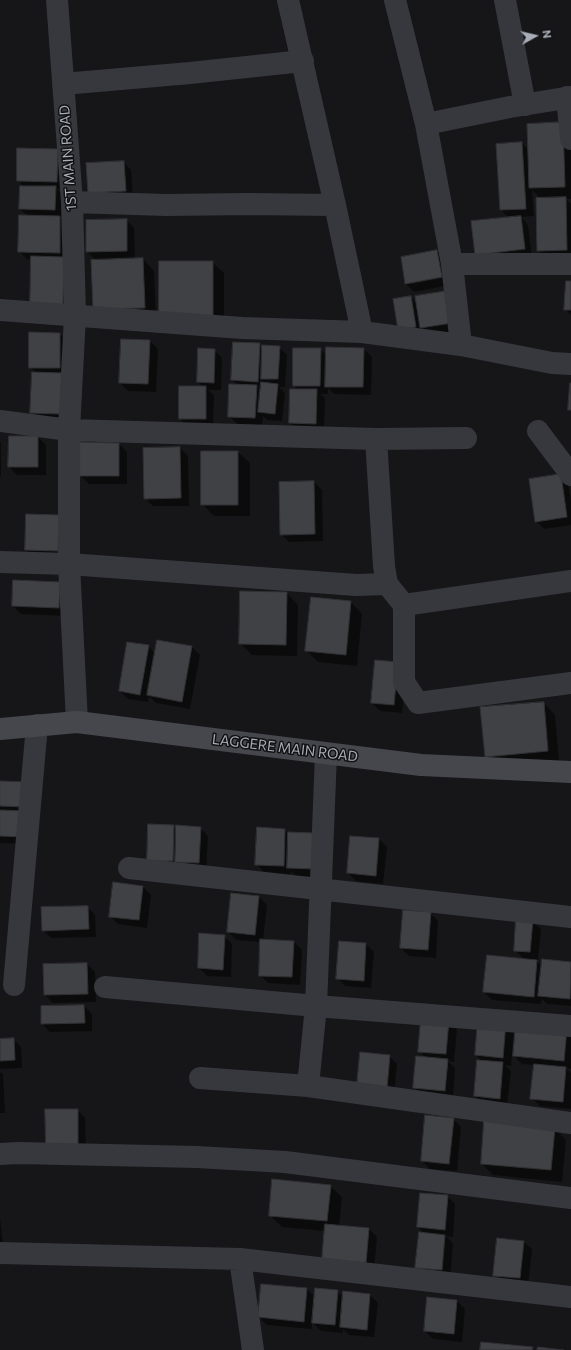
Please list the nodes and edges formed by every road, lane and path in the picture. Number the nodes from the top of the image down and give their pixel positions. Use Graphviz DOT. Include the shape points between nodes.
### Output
graph roads {
  1 [pos="57,0"];
  2 [pos="288,0"];
  3 [pos="395,0"];
  4 [pos="505,0"];
  5 [pos="303,61"];
  6 [pos="63,84"];
  7 [pos="569,97"];
  8 [pos="525,105"];
  9 [pos="426,124"];
  10 [pos="571,139"];
  11 [pos="72,202"];
  12 [pos="335,204"];
  13 [pos="452,264"];
  14 [pos="571,264"];
  15 [pos="0,310"];
  16 [pos="74,316"];
  17 [pos="362,332"];
  18 [pos="461,345"];
  19 [pos="571,364"];
  20 [pos="0,421"];
  21 [pos="69,430"];
  22 [pos="538,431"];
  23 [pos="466,438"];
  24 [pos="376,439"];
  25 [pos="571,475"];
  26 [pos="0,562"];
  27 [pos="69,564"];
  28 [pos="571,581"];
  29 [pos="387,584"];
  30 [pos="404,604"];
  31 [pos="571,683"];
  32 [pos="77,722"];
  33 [pos="37,725"];
  34 [pos="0,729"];
  35 [pos="326,754"];
  36 [pos="571,772"];
  37 [pos="129,868"];
  38 [pos="320,890"];
  39 [pos="571,917"];
  40 [pos="14,985"];
  41 [pos="105,987"];
  42 [pos="316,1006"];
  43 [pos="571,1026"];
  44 [pos="200,1078"];
  45 [pos="308,1086"];
  46 [pos="571,1123"];
  47 [pos="0,1154"];
  48 [pos="571,1198"];
  49 [pos="0,1254"];
  50 [pos="240,1259"];
  51 [pos="571,1297"];
  52 [pos="253,1350"];
  1 -- 6 [label="street, 1ST MAIN ROAD"];
  2 -- 5 [label="street"];
  3 -- 9 [label="street"];
  4 -- 8 [label="street"];
  5 -- 6 [label="street"];
  5 -- 12 [label="street"];
  6 -- 11 [label="street, 1ST MAIN ROAD"];
  7 -- 8 [label="street"];
  7 -- 10 [label="street"];
  8 -- 9 [label="street"];
  9 -- 13 [label="street"];
  11 -- 12 [label="street" via="166,206"];
  11 -- 16 [label="street, 1ST MAIN ROAD"];
  12 -- 17 [label="street"];
  13 -- 14 [label="street"];
  13 -- 18 [label="street"];
  15 -- 16 [label="street"];
  16 -- 17 [label="street" via="242,328"];
  16 -- 21 [label="street, 1ST MAIN ROAD"];
  17 -- 18 [label="street"];
  18 -- 19 [label="street" via="552,363"];
  20 -- 21 [label="street"];
  21 -- 24 [label="street"];
  21 -- 27 [label="street, 1ST MAIN ROAD"];
  22 -- 25 [label="street"];
  23 -- 24 [label="street"];
  24 -- 29 [label="street"];
  26 -- 27 [label="street"];
  27 -- 29 [label="street" via="356,585"];
  27 -- 32 [label="street, 1ST MAIN ROAD"];
  28 -- 30 [label="street"];
  29 -- 30 [label="street"];
  30 -- 31 [label="street" via="404,682 418,704"];
  32 -- 33 [label="street, LAGGERE MAIN ROAD"];
  32 -- 35 [label="street, LAGGERE MAIN ROAD"];
  33 -- 34 [label="street, LAGGERE MAIN ROAD"];
  33 -- 40 [label="street"];
  35 -- 36 [label="street, LAGGERE MAIN ROAD" via="421,765"];
  35 -- 38 [label="street"];
  37 -- 38 [label="street"];
  38 -- 39 [label="street"];
  38 -- 42 [label="street"];
  41 -- 42 [label="street"];
  42 -- 43 [label="street"];
  42 -- 45 [label="street"];
  44 -- 45 [label="street"];
  45 -- 46 [label="street"];
  47 -- 48 [label="street" via="197,1157 285,1162"];
  49 -- 50 [label="street"];
  50 -- 51 [label="street"];
  50 -- 52 [label="street"];
}
